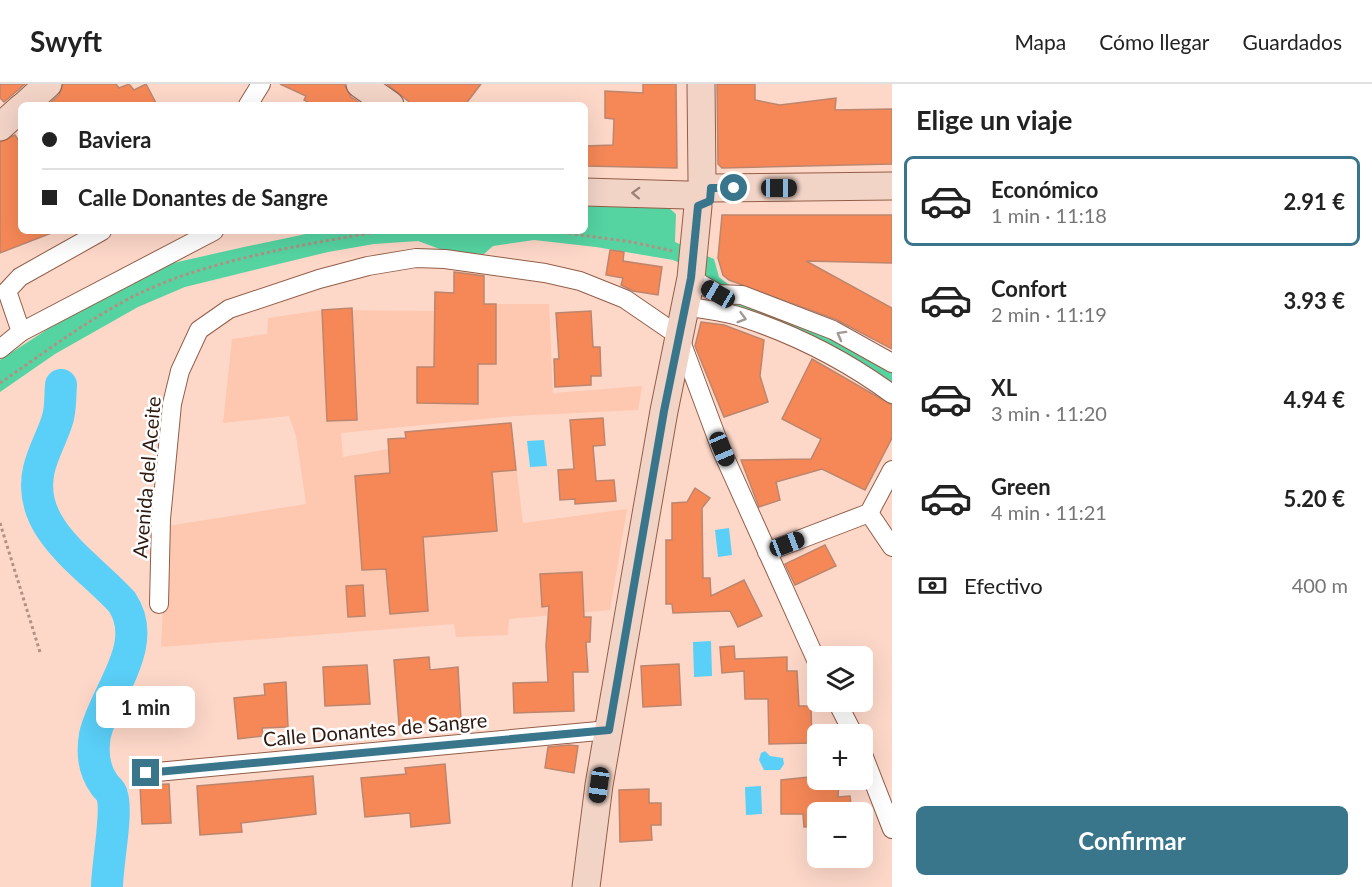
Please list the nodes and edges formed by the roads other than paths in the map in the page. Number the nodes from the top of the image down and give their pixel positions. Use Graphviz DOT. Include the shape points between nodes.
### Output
graph roads {
  1 [pos="48,84"];
  2 [pos="261,84"];
  3 [pos="360,84"];
  4 [pos="701,84"];
  5 [pos="28,102"];
  6 [pos="250,102"];
  7 [pos="386,102"];
  8 [pos="18,111"];
  9 [pos="0,127"];
  10 [pos="892,186"];
  11 [pos="588,192"];
  12 [pos="700,192"];
  13 [pos="97,234"];
  14 [pos="208,234"];
  15 [pos="691,278"];
  16 [pos="685,306"];
  17 [pos="21,332"];
  18 [pos="679,336"];
  19 [pos="0,349"];
  20 [pos="892,363"];
  21 [pos="892,394"];
  22 [pos="892,470"];
  23 [pos="869,513"];
  24 [pos="892,547"];
  25 [pos="767,552"];
  26 [pos="159,604"];
  27 [pos="810,646"];
  28 [pos="609,730"];
  29 [pos="146,773"];
  30 [pos="873,780"];
  31 [pos="892,829"];
  32 [pos="586,887"];
  1 -- 5 [label="main road"];
  2 -- 6 [label="street"];
  3 -- 7 [label="main road"];
  4 -- 12 [label="main road"];
  8 -- 9 [label="main road"];
  10 -- 12 [label="main road"];
  12 -- 11 [label="main road, one-way"];
  12 -- 15 [label="main road"];
  13 -- 17 [label="street" via="20,277 7,291"];
  14 -- 17 [label="street"];
  15 -- 16 [label="main road"];
  20 -- 15 [label="street, one-way" via="833,330 742,295 718,294"];
  16 -- 18 [label="main road"];
  16 -- 21 [label="street, one-way" via="742,317 797,339 866,375"];
  17 -- 19 [label="street"];
  18 -- 25 [label="street"];
  18 -- 26 [label="street, Avenida del Aceite" via="626,299 600,288 544,273 445,259 416,258 368,266 255,299 219,314 199,330 192,342 172,405 161,519"];
  18 -- 28 [label="main road"];
  22 -- 23 [label="street"];
  23 -- 24 [label="street"];
  23 -- 25 [label="street"];
  25 -- 27 [label="street"];
  28 -- 29 [label="street, Calle Donantes de Sangre"];
  28 -- 32 [label="main road"];
  30 -- 31 [label="street"];
}
